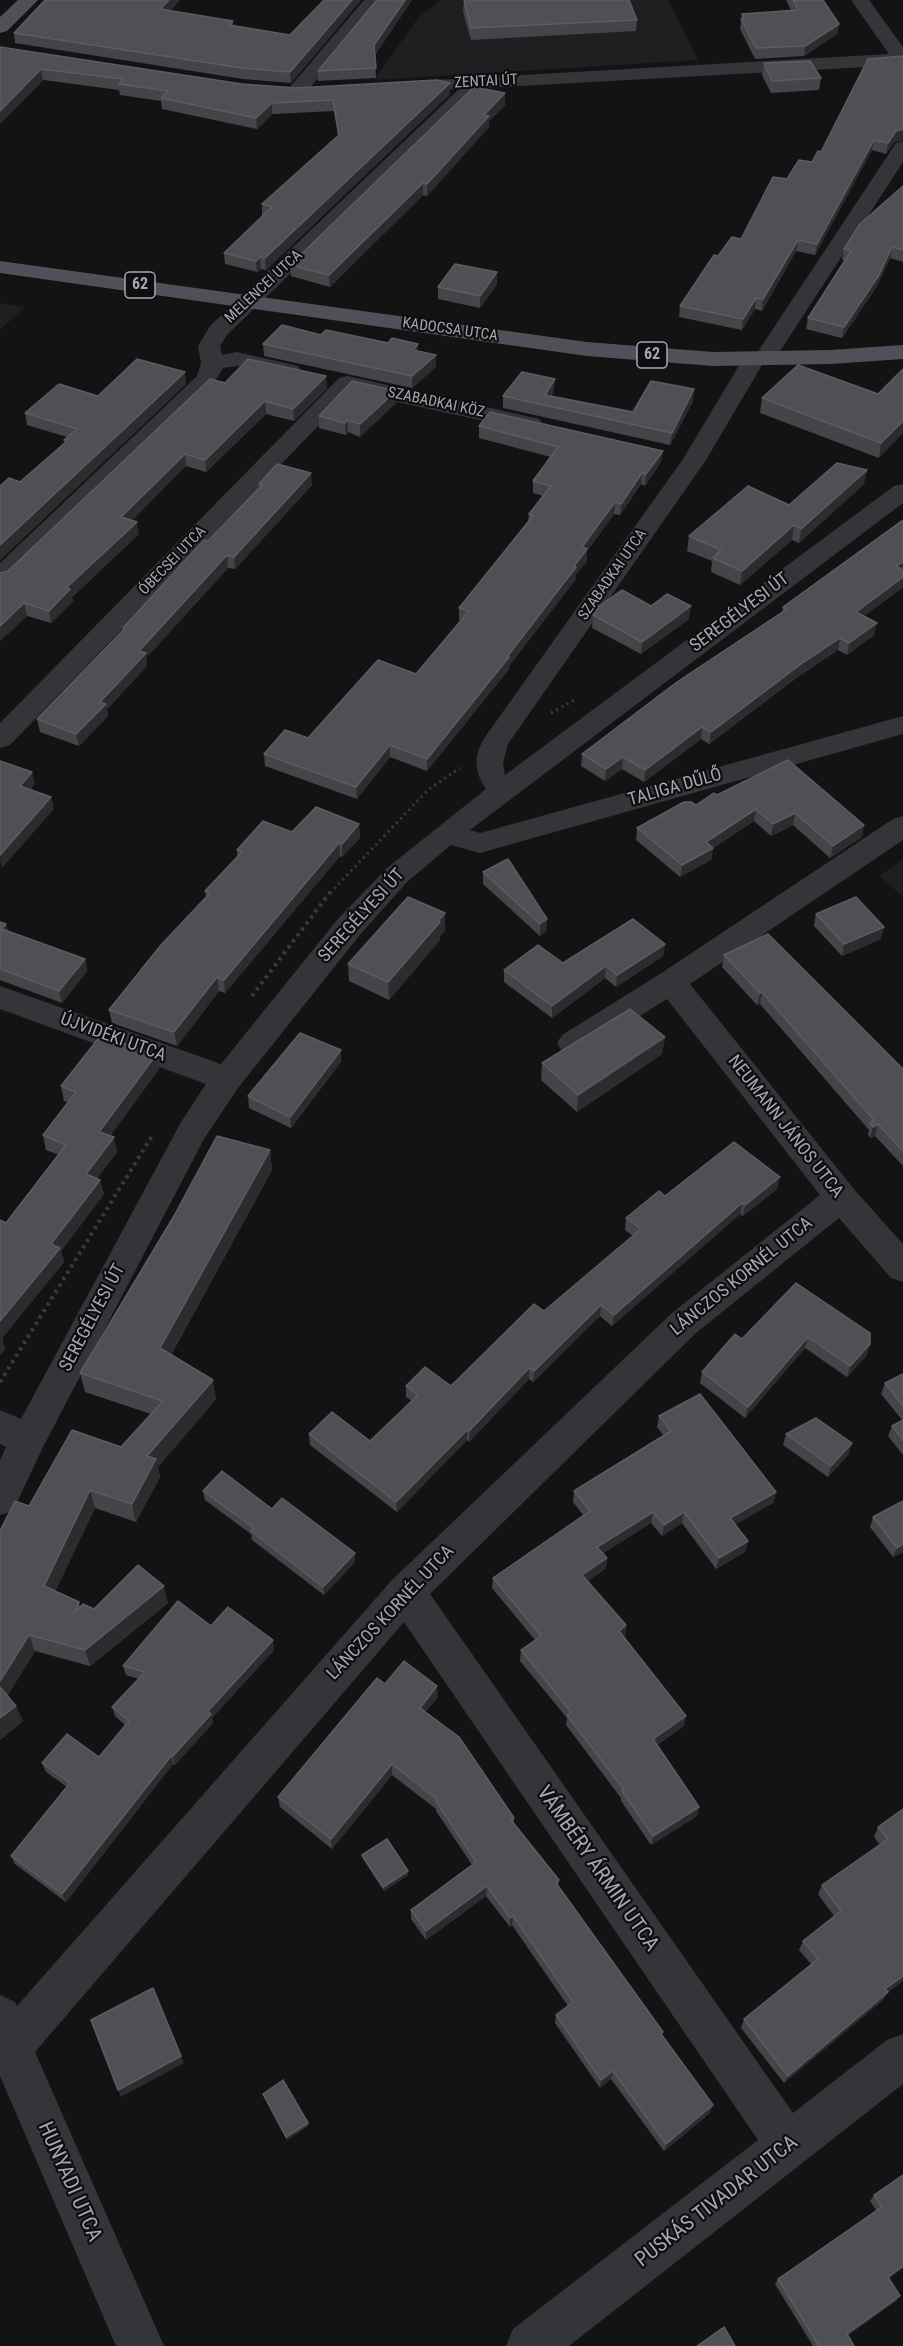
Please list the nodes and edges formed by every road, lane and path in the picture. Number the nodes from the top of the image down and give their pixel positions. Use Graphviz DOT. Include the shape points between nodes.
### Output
graph roads {
  1 [pos="29,0"];
  2 [pos="374,0"];
  3 [pos="860,0"];
  4 [pos="0,27"];
  5 [pos="902,59"];
  6 [pos="476,83"];
  7 [pos="393,87"];
  8 [pos="321,90"];
  9 [pos="903,147"];
  10 [pos="0,267"];
  11 [pos="252,300"];
  12 [pos="903,352"];
  13 [pos="759,359"];
  14 [pos="213,363"];
  15 [pos="328,379"];
  16 [pos="551,429"];
  17 [pos="903,491"];
  18 [pos="0,577"];
  19 [pos="903,725"];
  20 [pos="0,739"];
  21 [pos="502,791"];
  22 [pos="903,826"];
  23 [pos="448,832"];
  24 [pos="671,982"];
  25 [pos="0,997"];
  26 [pos="573,1043"];
  27 [pos="227,1079"];
  28 [pos="841,1197"];
  29 [pos="903,1268"];
  30 [pos="14,1433"];
  31 [pos="0,1499"];
  32 [pos="406,1592"];
  33 [pos="5,2032"];
  34 [pos="903,2056"];
  35 [pos="789,2146"];
  36 [pos="140,2346"];
  37 [pos="530,2346"];
  1 -- 4 [label="main road"];
  2 -- 8 [label="street" via="288,90"];
  3 -- 5 [label="street"];
  5 -- 6 [label="street, ZENTAI ÚT"];
  6 -- 7 [label="street, ZENTAI ÚT"];
  6 -- 11 [label="street, MELENCEI UTCA"];
  9 -- 13 [label="street, SZABADKAI UTCA"];
  10 -- 11 [label="main road, KADOCSA UTCA / 62"];
  11 -- 13 [label="main road, KADOCSA UTCA / 62" via="551,345"];
  11 -- 14 [label="street, MELENCEI UTCA" via="218,330 209,346"];
  12 -- 13 [label="main road, KADOCSA UTCA / 62"];
  13 -- 21 [label="street, SZABADKAI UTCA" via="685,458 495,743 488,762"];
  14 -- 15 [label="street, SZABADKAI KÖZ" via="237,359"];
  14 -- 18 [label="street, MELENCEI UTCA" via="212,373 201,386"];
  15 -- 16 [label="street, SZABADKAI KÖZ"];
  15 -- 20 [label="street, ÓBECSEI UTCA"];
  17 -- 21 [label="street, SEREGÉLYESI ÚT"];
  19 -- 23 [label="street, TALIGA DŰLŐ" via="480,843"];
  21 -- 23 [label="street, SEREGÉLYESI ÚT"];
  22 -- 24 [label="street"];
  23 -- 27 [label="street, SEREGÉLYESI ÚT" via="397,875 348,928"];
  24 -- 26 [label="street"];
  24 -- 28 [label="street, NEUMANN JÁNOS UTCA"];
  25 -- 27 [label="street, ÚJVIDÉKI UTCA"];
  27 -- 30 [label="street, SEREGÉLYESI ÚT" via="192,1131"];
  28 -- 29 [label="street, NEUMANN JÁNOS UTCA"];
  28 -- 32 [label="street, LÁNCZOS KORNÉL UTCA" via="684,1323"];
  30 -- 31 [label="street, SEREGÉLYESI ÚT"];
  32 -- 33 [label="street, LÁNCZOS KORNÉL UTCA"];
  32 -- 35 [label="street, VÁMBÉRY ÁRMIN UTCA"];
  33 -- 36 [label="street, HUNYADI UTCA"];
  34 -- 35 [label="street, PUSKÁS TIVADAR UTCA"];
  35 -- 37 [label="street, PUSKÁS TIVADAR UTCA"];
}
